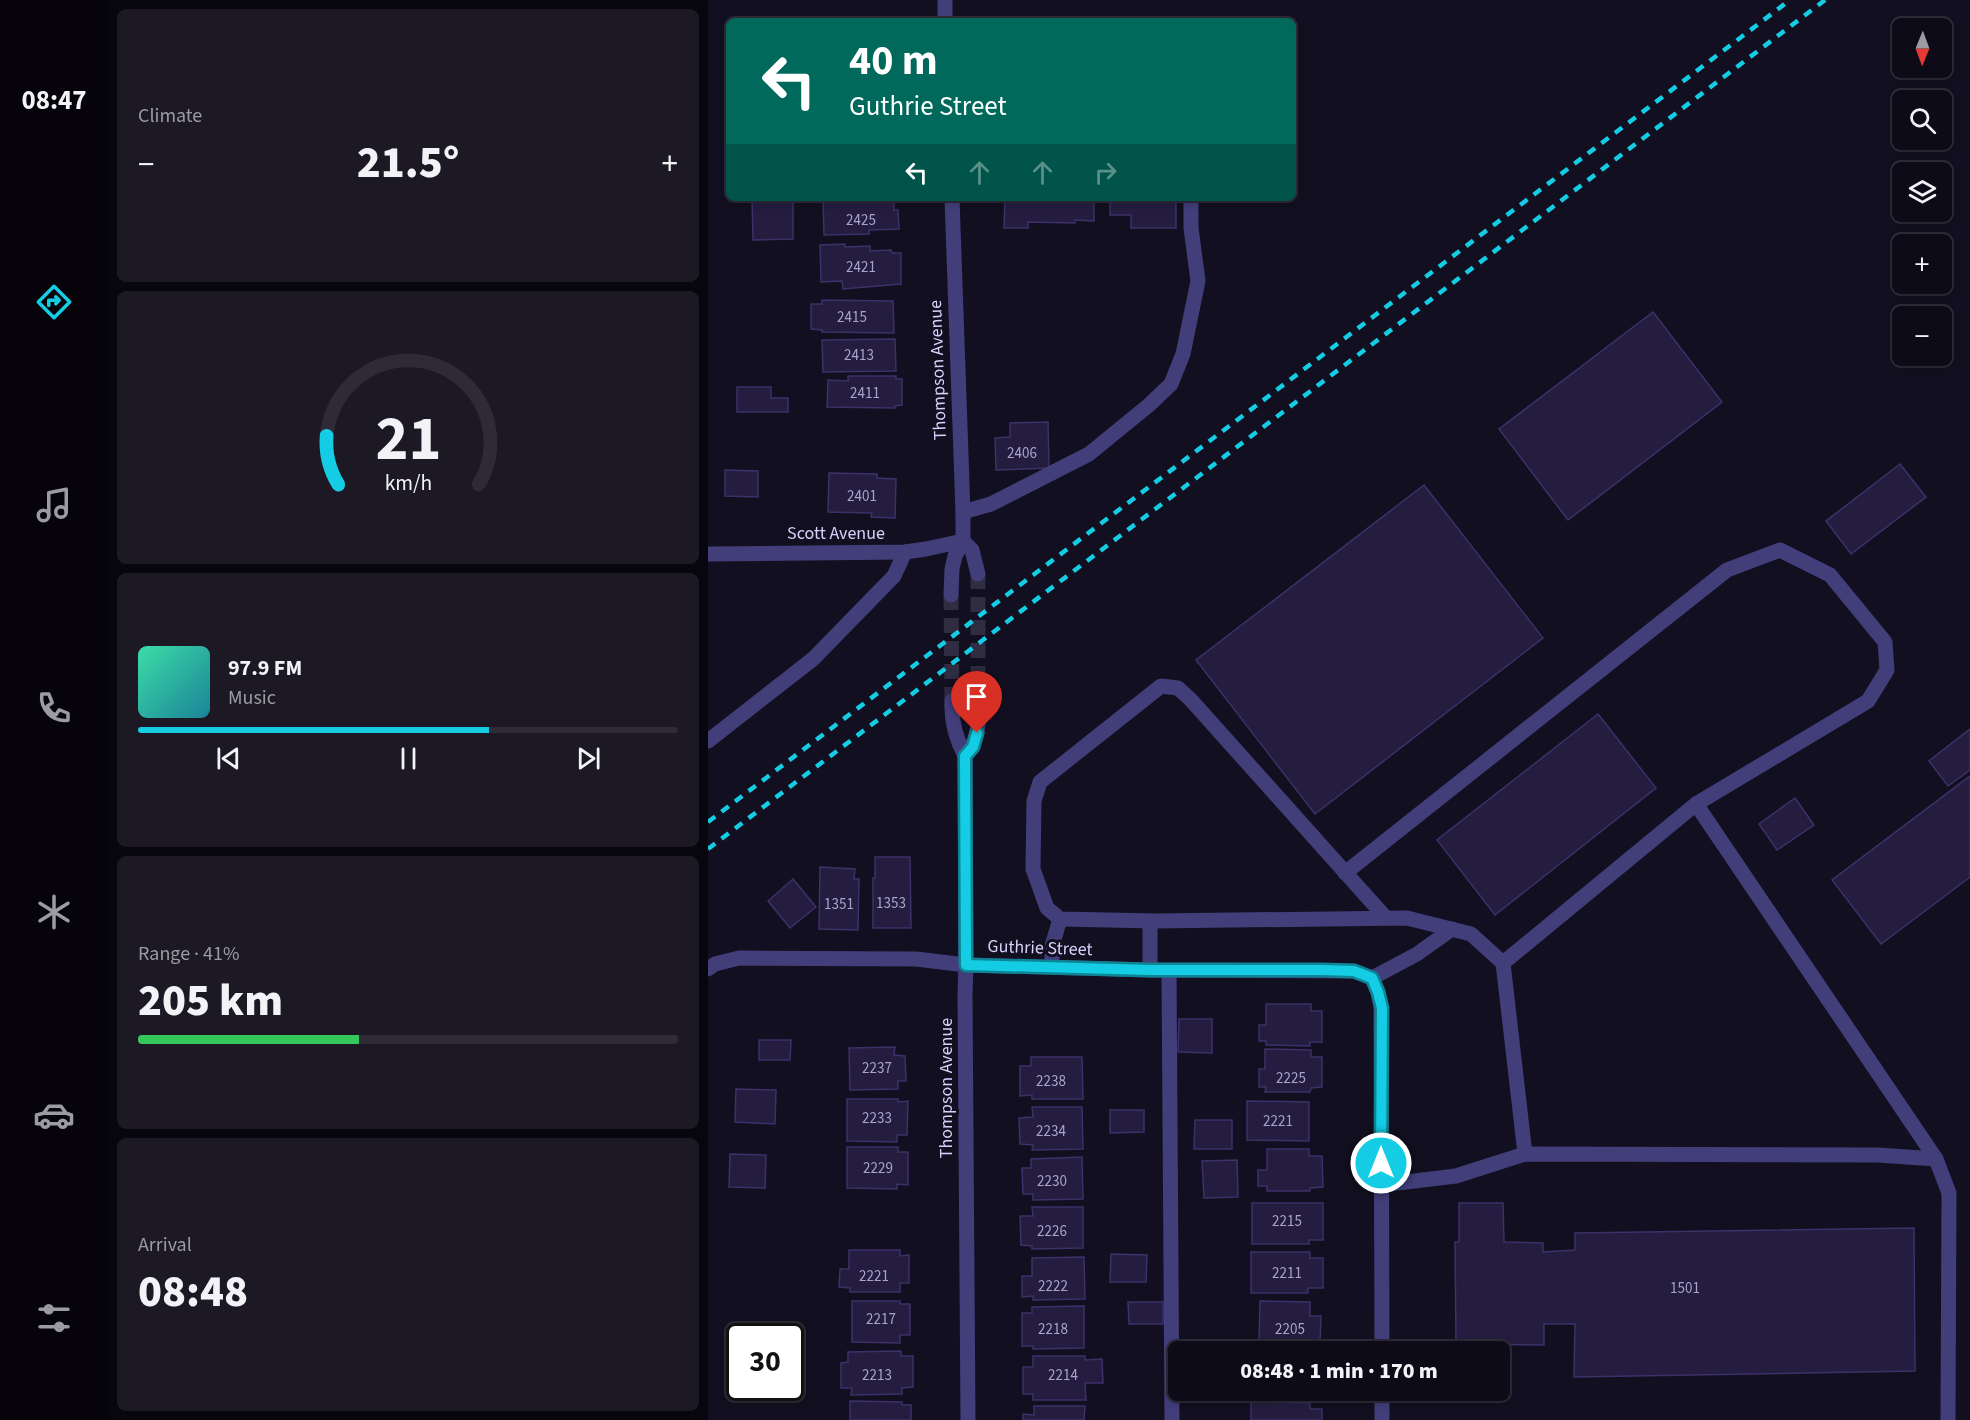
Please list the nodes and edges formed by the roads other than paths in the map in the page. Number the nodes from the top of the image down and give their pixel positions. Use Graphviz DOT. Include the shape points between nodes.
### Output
graph roads {
  1 [pos="945,0"];
  2 [pos="945,18"];
  3 [pos="952,201"];
  4 [pos="1191,201"];
  5 [pos="963,512"];
  6 [pos="963,541"];
  7 [pos="905,552"];
  8 [pos="708,554"];
  9 [pos="978,574"];
  10 [pos="951,595"];
  11 [pos="978,681"];
  12 [pos="952,701"];
  13 [pos="708,741"];
  14 [pos="965,756"];
  15 [pos="1696,804"];
  16 [pos="1345,873"];
  17 [pos="1386,918"];
  18 [pos="1060,919"];
  19 [pos="1150,921"];
  20 [pos="1452,929"];
  21 [pos="1503,963"];
  22 [pos="966,965"];
  23 [pos="1052,967"];
  24 [pos="708,969"];
  25 [pos="1150,970"];
  26 [pos="1169,970"];
  27 [pos="1372,978"];
  28 [pos="1526,1154"];
  29 [pos="1936,1159"];
  30 [pos="1381,1185"];
  31 [pos="1382,1341"];
  32 [pos="1382,1401"];
  33 [pos="968,1420"];
  34 [pos="1172,1420"];
  35 [pos="1382,1420"];
  36 [pos="1948,1420"];
  1 -- 2 [label="street"];
  3 -- 5 [label="street, Thompson Avenue"];
  4 -- 5 [label="street" via="1198,281 1183,354 1171,384 1089,454 991,504"];
  5 -- 6 [label="street, Thompson Avenue"];
  6 -- 7 [label="street, Scott Avenue"];
  6 -- 9 [label="street, Thompson Avenue" via="972,550"];
  6 -- 10 [label="street, Thompson Avenue" via="952,569"];
  7 -- 8 [label="street, Scott Avenue"];
  7 -- 13 [label="street" via="894,576 813,659"];
  11 -- 14 [label="street, Thompson Avenue" via="977,733"];
  12 -- 14 [label="street, Thompson Avenue" via="954,726"];
  14 -- 22 [label="street, Thompson Avenue"];
  15 -- 16 [label="street" via="1868,701 1887,670 1885,642 1830,575 1780,550 1727,570"];
  15 -- 21 [label="street"];
  15 -- 29 [label="street"];
  16 -- 17 [label="street"];
  16 -- 18 [label="street" via="1191,700 1178,688 1161,686 1040,782 1034,801 1033,869 1047,908"];
  17 -- 19 [label="street"];
  17 -- 20 [label="street" via="1407,918"];
  18 -- 19 [label="street"];
  18 -- 23 [label="street" via="1052,946"];
  19 -- 25 [label="street"];
  20 -- 21 [label="street" via="1471,934"];
  20 -- 27 [label="street" via="1417,954"];
  21 -- 28 [label="street"];
  22 -- 23 [label="street, Guthrie Street"];
  22 -- 24 [label="street, Guthrie Street" via="916,959 739,958"];
  22 -- 33 [label="street, Thompson Avenue"];
  23 -- 25 [label="street, Guthrie Street"];
  25 -- 26 [label="street, Guthrie Street"];
  26 -- 27 [label="street, Guthrie Street" via="1344,970"];
  26 -- 34 [label="street"];
  27 -- 30 [label="street" via="1382,1008"];
  28 -- 29 [label="street" via="1878,1155"];
  28 -- 30 [label="street" via="1456,1176"];
  29 -- 36 [label="street" via="1949,1192"];
  30 -- 31 [label="street"];
  32 -- 35 [label="street"];
}
